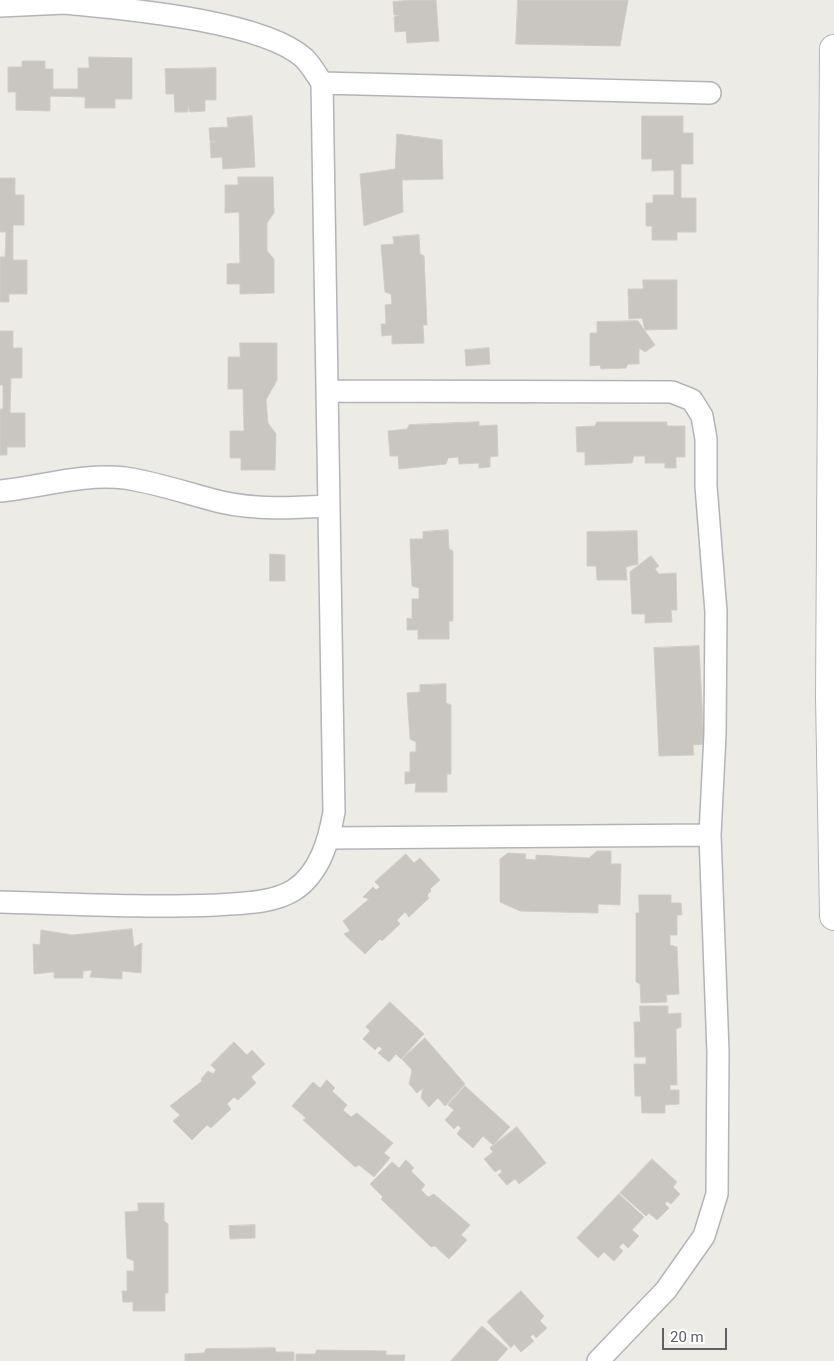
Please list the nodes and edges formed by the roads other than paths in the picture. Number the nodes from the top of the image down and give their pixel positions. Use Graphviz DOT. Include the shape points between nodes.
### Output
graph roads {
  1 [pos="65,1"];
  2 [pos="0,6"];
  3 [pos="834,49"];
  4 [pos="322,83"];
  5 [pos="710,92"];
  6 [pos="328,391"];
  7 [pos="0,491"];
  8 [pos="328,506"];
  9 [pos="710,835"];
  10 [pos="330,838"];
  11 [pos="0,902"];
  12 [pos="834,916"];
  13 [pos="598,1361"];
  1 -- 2 [label="street"];
  1 -- 4 [label="street" via="210,22 278,41 305,59"];
  3 -- 12 [label="street" via="830,697"];
  4 -- 5 [label="street"];
  4 -- 6 [label="street"];
  6 -- 8 [label="street"];
  6 -- 9 [label="street" via="672,392 692,400 702,416 706,439 706,486 716,612"];
  7 -- 8 [label="street" via="68,480 124,478 223,502 278,509"];
  8 -- 10 [label="street" via="334,739 334,812"];
  9 -- 10 [label="street"];
  9 -- 13 [label="street" via="718,1052 717,1194 704,1236 666,1290"];
  10 -- 11 [label="street" via="316,867 294,890 272,899 193,906"];
}
